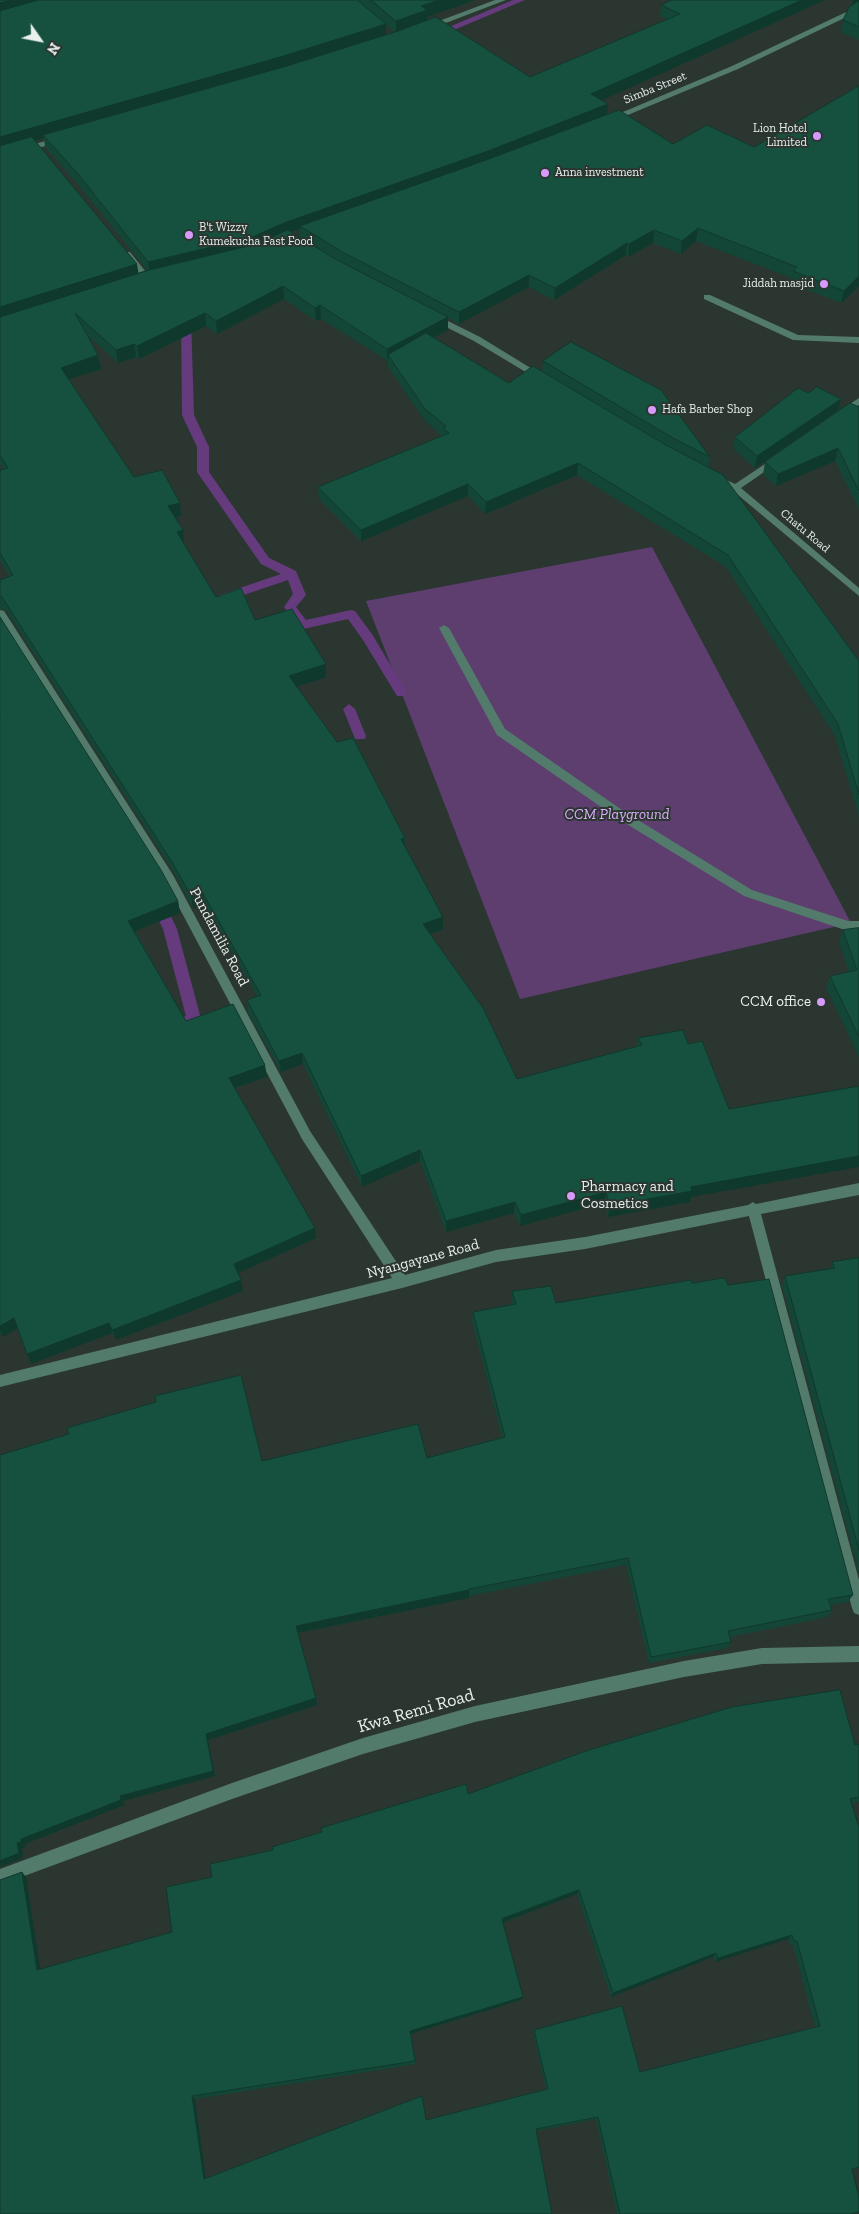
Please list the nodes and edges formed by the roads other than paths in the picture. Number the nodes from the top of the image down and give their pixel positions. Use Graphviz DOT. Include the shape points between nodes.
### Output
graph roads {
  1 [pos="502,0"];
  2 [pos="859,8"];
  3 [pos="419,30"];
  4 [pos="602,122"];
  5 [pos="73,136"];
  6 [pos="37,146"];
  7 [pos="43,153"];
  8 [pos="0,156"];
  9 [pos="119,244"];
  10 [pos="138,282"];
  11 [pos="707,297"];
  12 [pos="426,313"];
  13 [pos="859,340"];
  14 [pos="552,384"];
  15 [pos="859,402"];
  16 [pos="836,418"];
  17 [pos="782,455"];
  18 [pos="710,474"];
  19 [pos="735,488"];
  20 [pos="859,593"];
  21 [pos="0,613"];
  22 [pos="444,628"];
  23 [pos="859,925"];
  24 [pos="859,1189"];
  25 [pos="754,1208"];
  26 [pos="402,1282"];
  27 [pos="1,1378"];
  28 [pos="859,1608"];
  29 [pos="859,1654"];
  30 [pos="0,1877"];
  1 -- 3 [label="street"];
  2 -- 4 [label="street, Simba Street" via="676,94"];
  5 -- 6 [label="street"];
  6 -- 7 [label="street"];
  6 -- 8 [label="street"];
  9 -- 10 [label="street" via="152,278"];
  11 -- 13 [label="street" via="796,338"];
  12 -- 14 [label="street"];
  15 -- 16 [label="street"];
  17 -- 19 [label="street"];
  18 -- 19 [label="street, Chatu Road"];
  19 -- 20 [label="street, Chatu Road"];
  21 -- 26 [label="street, Pundamilia Road" via="169,878 306,1135"];
  22 -- 23 [label="street" via="501,732 621,815 748,893 848,926"];
  24 -- 25 [label="street, Nyangayane Road"];
  25 -- 26 [label="street, Nyangayane Road" via="585,1243 496,1256"];
  25 -- 28 [label="street"];
  26 -- 27 [label="street, Nyangayane Road"];
  29 -- 30 [label="street, Kwa Remi Road" via="752,1658 684,1669 475,1714 362,1746"];
}
